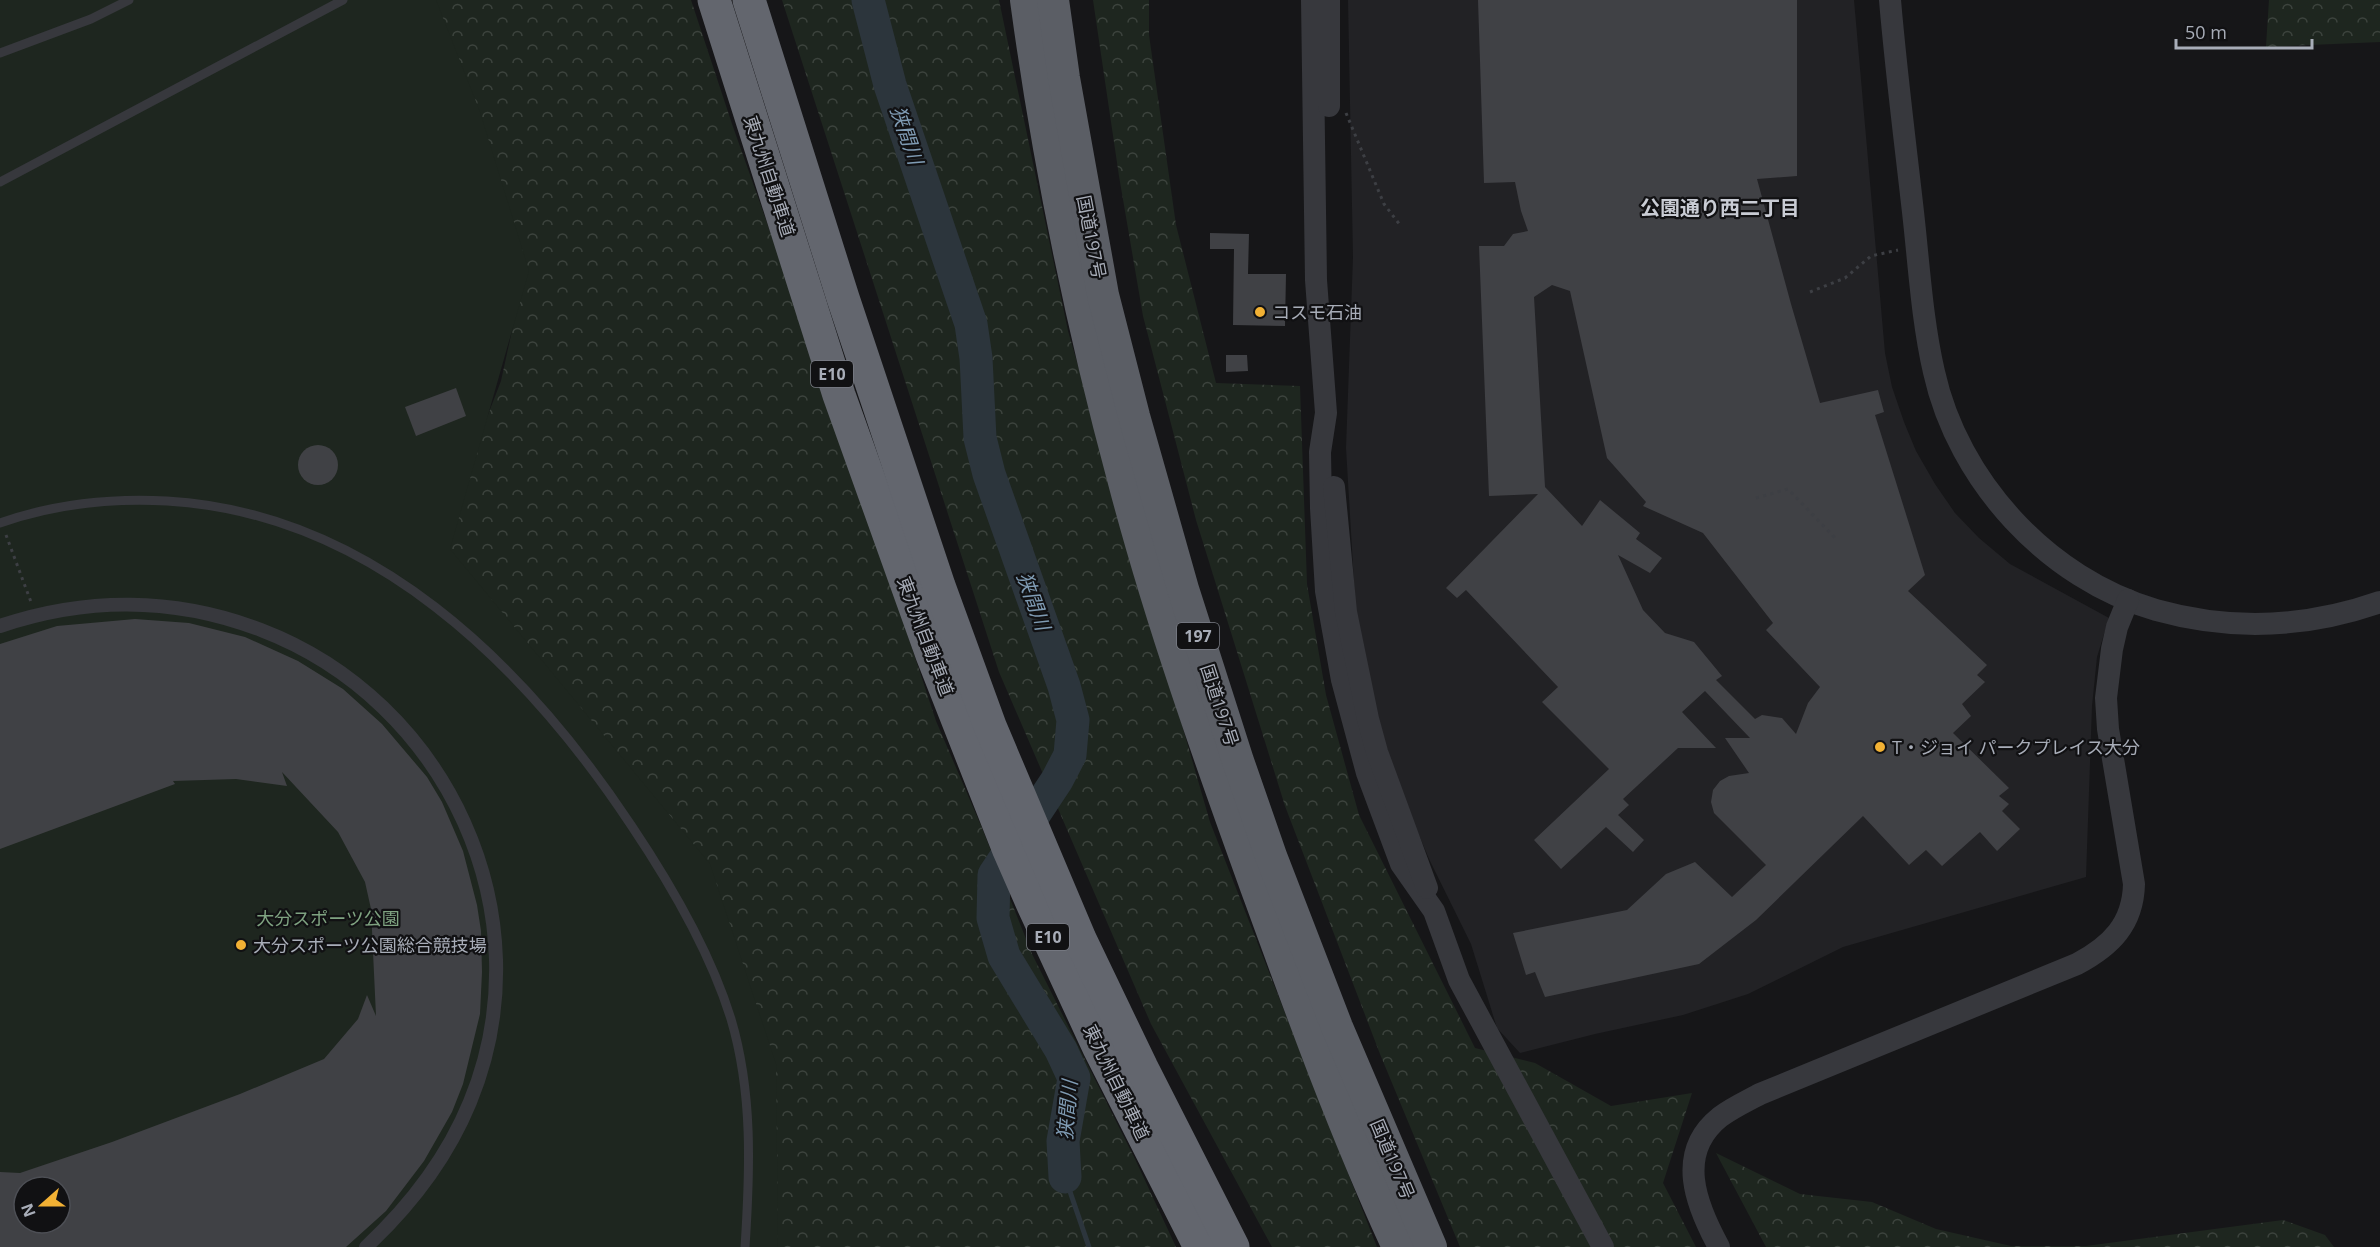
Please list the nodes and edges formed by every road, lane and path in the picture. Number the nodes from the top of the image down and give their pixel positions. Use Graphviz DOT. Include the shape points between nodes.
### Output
graph roads {
  1 [pos="129,0"];
  2 [pos="343,0"];
  3 [pos="714,0"];
  4 [pos="749,0"];
  5 [pos="1017,0"];
  6 [pos="1026,0"];
  7 [pos="1053,0"];
  8 [pos="1068,0"];
  9 [pos="1312,0"];
  10 [pos="1329,0"];
  11 [pos="1890,0"];
  12 [pos="0,53"];
  13 [pos="1036,70"];
  14 [pos="1345,110"];
  15 [pos="0,182"];
  16 [pos="1400,225"];
  17 [pos="1899,249"];
  18 [pos="1810,292"];
  19 [pos="1109,320"];
  20 [pos="1326,413"];
  21 [pos="1756,498"];
  22 [pos="2,525"];
  23 [pos="1836,539"];
  24 [pos="2128,600"];
  25 [pos="2380,602"];
  26 [pos="36,615"];
  27 [pos="0,626"];
  28 [pos="978,734"];
  29 [pos="1151,1119"];
  30 [pos="366,1247"];
  31 [pos="745,1247"];
  32 [pos="1200,1247"];
  33 [pos="1233,1247"];
  34 [pos="1398,1247"];
  35 [pos="1431,1247"];
  36 [pos="1603,1247"];
  37 [pos="1719,1247"];
  1 -- 12 [label="lane" via="91,19"];
  2 -- 15 [label="lane"];
  3 -- 28 [label="highway, 東九州自動車道 / E10" via="839,395 905,582"];
  4 -- 28 [label="highway, 東九州自動車道 / E10" via="939,586"];
  5 -- 13 [label="highway"];
  6 -- 13 [label="highway, 国道197号 / 197"];
  7 -- 19 [label="highway, 国道197号 / 197" via="1073,133"];
  8 -- 19 [label="highway" via="1103,225"];
  9 -- 20 [label="street" via="1316,280"];
  10 -- 20 [label="street"];
  11 -- 24 [label="street" via="1929,347 1940,397 1955,435 1985,485 2033,540 2077,573"];
  13 -- 34 [label="highway, 国道197号 / 197" via="1081,311 1153,582 1223,797 1308,1033"];
  14 -- 16 [label="path" via="1384,204"];
  17 -- 18 [label="path" via="1871,256 1845,278"];
  19 -- 35 [label="highway, 国道197号 / 197" via="1183,589 1267,845 1337,1028"];
  20 -- 36 [label="street" via="1345,602 1377,752 1423,871 1434,911 1463,962 1511,1076"];
  21 -- 23 [label="path" via="1788,489"];
  22 -- 26 [label="path"];
  22 -- 31 [label="lane" via="52,508 127,500 213,506 261,516 323,538 369,563 439,610 490,654 565,733 618,804 672,886 715,978 730,1016 745,1083 750,1172"];
  24 -- 25 [label="street" via="2190,619 2237,625 2304,620"];
  24 -- 37 [label="street" via="2112,649 2106,698 2134,884 2125,923 2102,950 2077,964 1760,1094 1720,1118 1709,1128 1695,1156 1693,1184"];
  26 -- 27 [label="street"];
  26 -- 30 [label="street" via="88,605 164,606 235,620 294,643 376,699 414,739 444,783 471,841 489,894 494,933 494,1010 477,1083 448,1145 404,1208"];
  28 -- 29 [label="highway, 東九州自動車道 / E10" via="1080,939"];
  29 -- 32 [label="highway, 東九州自動車道 / E10"];
  29 -- 33 [label="highway, 東九州自動車道 / E10"];
}
